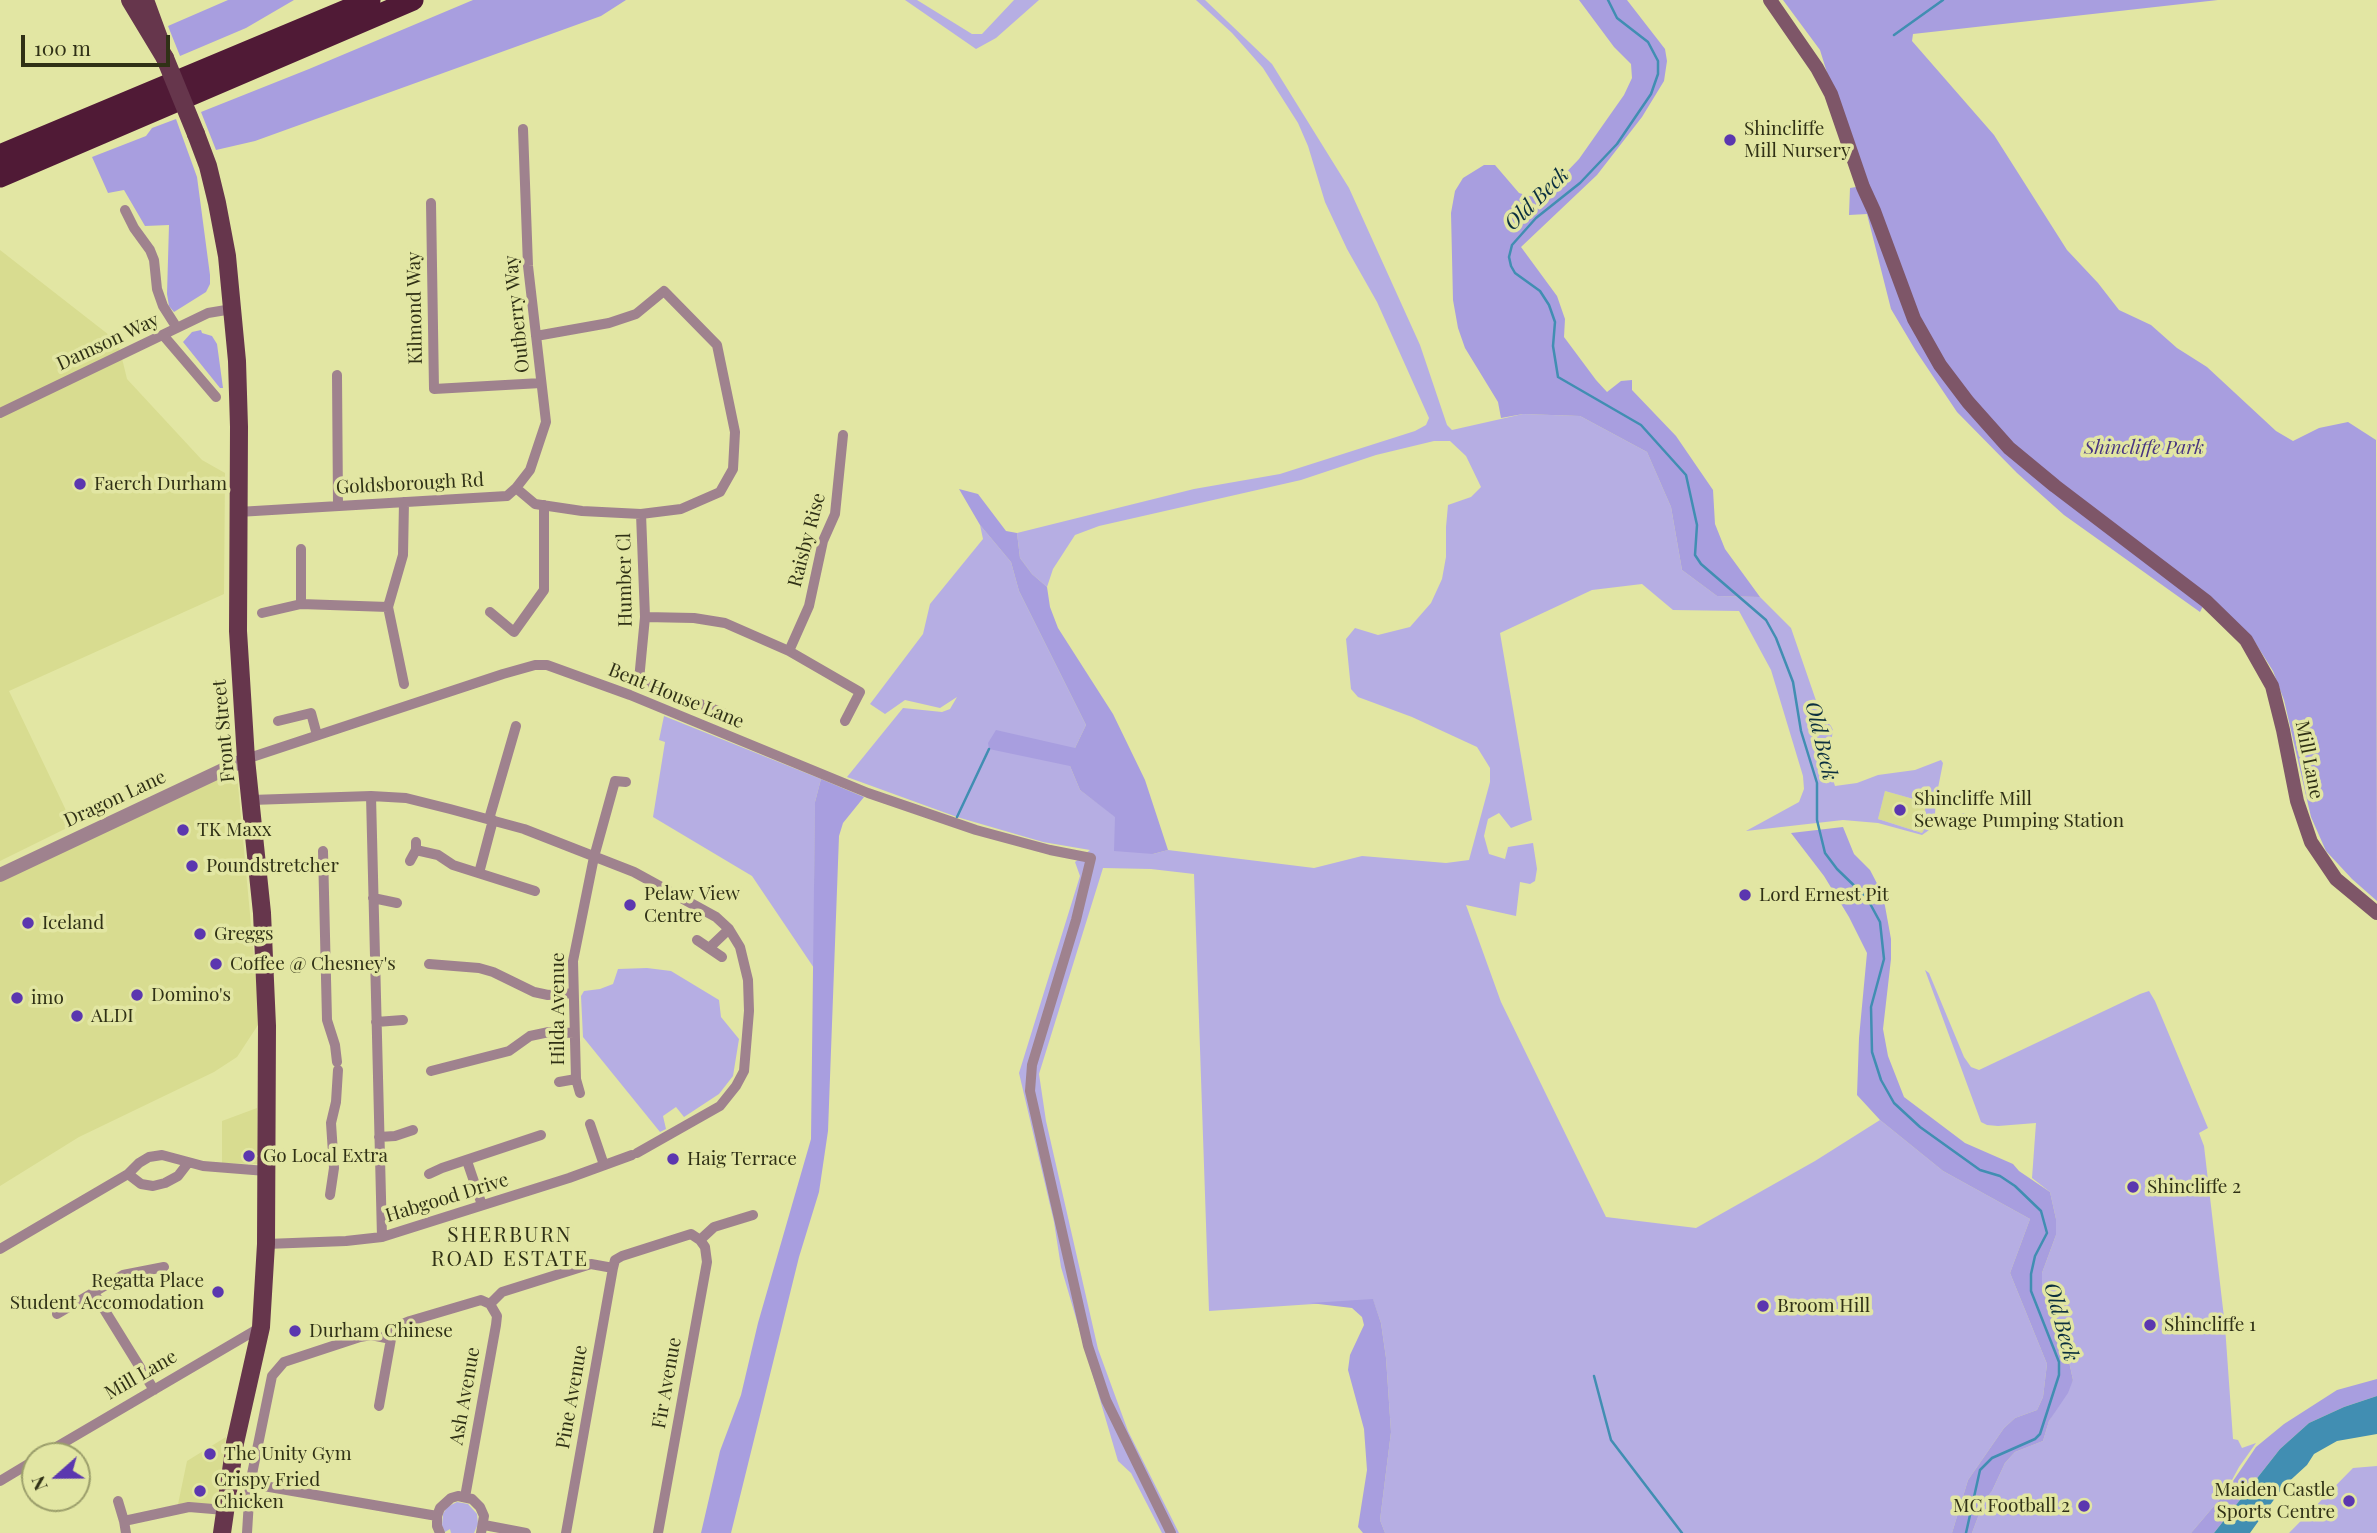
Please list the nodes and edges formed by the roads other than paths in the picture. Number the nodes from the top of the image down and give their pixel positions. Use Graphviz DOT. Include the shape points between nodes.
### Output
graph roads {
  1 [pos="370,0"];
  2 [pos="413,0"];
  3 [pos="1770,0"];
  4 [pos="133,1"];
  5 [pos="523,129"];
  6 [pos="0,155"];
  7 [pos="0,177"];
  8 [pos="431,203"];
  9 [pos="125,210"];
  10 [pos="232,309"];
  11 [pos="177,328"];
  12 [pos="163,335"];
  13 [pos="536,336"];
  14 [pos="337,375"];
  15 [pos="541,383"];
  16 [pos="216,397"];
  17 [pos="0,413"];
  18 [pos="844,435"];
  19 [pos="516,488"];
  20 [pos="404,502"];
  21 [pos="544,505"];
  22 [pos="338,506"];
  23 [pos="239,512"];
  24 [pos="641,514"];
  25 [pos="301,549"];
  26 [pos="301,604"];
  27 [pos="388,607"];
  28 [pos="490,612"];
  29 [pos="262,613"];
  30 [pos="646,617"];
  31 [pos="789,650"];
  32 [pos="404,684"];
  33 [pos="723,713"];
  34 [pos="278,721"];
  35 [pos="845,721"];
  36 [pos="516,726"];
  37 [pos="317,735"];
  38 [pos="246,759"];
  39 [pos="609,770"];
  40 [pos="371,796"];
  41 [pos="251,800"];
  42 [pos="491,819"];
  43 [pos="323,850"];
  44 [pos="594,857"];
  45 [pos="410,861"];
  46 [pos="480,873"];
  47 [pos="0,875"];
  48 [pos="535,891"];
  49 [pos="373,898"];
  50 [pos="397,903"];
  51 [pos="2377,913"];
  52 [pos="732,933"];
  53 [pos="697,940"];
  54 [pos="709,948"];
  55 [pos="722,957"];
  56 [pos="429,964"];
  57 [pos="573,993"];
  58 [pos="402,1020"];
  59 [pos="376,1022"];
  60 [pos="574,1033"];
  61 [pos="431,1071"];
  62 [pos="576,1079"];
  63 [pos="559,1082"];
  64 [pos="580,1093"];
  65 [pos="590,1124"];
  66 [pos="413,1130"];
  67 [pos="541,1135"];
  68 [pos="379,1137"];
  69 [pos="467,1161"];
  70 [pos="188,1163"];
  71 [pos="604,1165"];
  72 [pos="266,1171"];
  73 [pos="128,1174"];
  74 [pos="429,1174"];
  75 [pos="330,1195"];
  76 [pos="482,1205"];
  77 [pos="753,1215"];
  78 [pos="382,1237"];
  79 [pos="700,1240"];
  80 [pos="266,1244"];
  81 [pos="0,1249"];
  82 [pos="164,1267"];
  83 [pos="613,1268"];
  84 [pos="94,1293"];
  85 [pos="489,1304"];
  86 [pos="57,1314"];
  87 [pos="261,1327"];
  88 [pos="391,1339"];
  89 [pos="154,1390"];
  90 [pos="379,1406"];
  91 [pos="65,1442"];
  92 [pos="21,1468"];
  93 [pos="229,1480"];
  94 [pos="0,1481"];
  95 [pos="250,1484"];
  96 [pos="464,1497"];
  97 [pos="118,1501"];
  98 [pos="225,1510"];
  99 [pos="437,1516"];
  100 [pos="124,1521"];
  101 [pos="482,1529"];
  102 [pos="126,1533"];
  103 [pos="222,1533"];
  104 [pos="247,1533"];
  105 [pos="440,1533"];
  106 [pos="527,1533"];
  107 [pos="566,1533"];
  108 [pos="658,1533"];
  109 [pos="1171,1533"];
  1 -- 6 [label="highway"];
  2 -- 7 [label="highway"];
  3 -- 51 [label="main road, Mill Lane" via="1831,94 1914,318 1940,365 2009,448 2213,607 2246,640 2272,686 2297,802 2311,842 2336,879"];
  4 -- 10 [label="main road, Front Street, bridge" via="165,58 208,166"];
  5 -- 13 [label="street, Outberry Way" via="528,266"];
  8 -- 15 [label="street, Kilmond Way" via="434,389"];
  9 -- 11 [label="street" via="150,250 163,306"];
  10 -- 11 [label="street, Damson Way" via="208,313"];
  10 -- 23 [label="main road, Front Street" via="239,404"];
  11 -- 12 [label="street, Damson Way"];
  12 -- 16 [label="street"];
  12 -- 17 [label="street, Damson Way"];
  13 -- 15 [label="street, Outberry Way"];
  13 -- 24 [label="street" via="636,314 664,291 717,345 735,432 733,469 720,492 681,509"];
  14 -- 22 [label="street"];
  15 -- 19 [label="street, Outberry Way" via="546,422 530,471"];
  18 -- 31 [label="street, Raisby Rise" via="835,514 823,541 809,606"];
  19 -- 20 [label="street, Goldsborough Rd" via="507,496"];
  19 -- 21 [label="street" via="535,504"];
  20 -- 22 [label="street, Goldsborough Rd"];
  20 -- 27 [label="street" via="402,555"];
  21 -- 24 [label="street"];
  21 -- 28 [label="street" via="544,590 514,632"];
  22 -- 23 [label="street, Goldsborough Rd"];
  23 -- 38 [label="main road, Front Street" via="238,631"];
  24 -- 30 [label="street, Humber Cl"];
  25 -- 26 [label="street"];
  26 -- 27 [label="street"];
  26 -- 29 [label="street"];
  27 -- 32 [label="street"];
  30 -- 31 [label="street" via="725,624"];
  30 -- 33 [label="street, Humber Cl" via="639,680"];
  31 -- 35 [label="street" via="860,692"];
  34 -- 37 [label="street" via="309,707"];
  36 -- 42 [label="street"];
  37 -- 38 [label="street, Bent House Lane"];
  37 -- 109 [label="street, Bent House Lane" via="522,668 547,665 976,831 1091,858 1029,1076 1030,1091 1088,1346 1106,1400"];
  38 -- 41 [label="main road, Front Street"];
  38 -- 47 [label="street, Dragon Lane"];
  39 -- 44 [label="street, Hilda Avenue" via="620,782"];
  40 -- 41 [label="street"];
  40 -- 42 [label="street" via="407,799"];
  40 -- 49 [label="street"];
  41 -- 72 [label="main road, Front Street" via="267,1026"];
  42 -- 44 [label="street"];
  42 -- 46 [label="street"];
  43 -- 75 [label="street" via="327,1020 337,1066"];
  44 -- 52 [label="street" via="673,891 716,917"];
  44 -- 57 [label="street, Hilda Avenue" via="573,961"];
  45 -- 46 [label="street" via="416,846"];
  46 -- 48 [label="street"];
  49 -- 50 [label="street"];
  49 -- 59 [label="street"];
  52 -- 54 [label="street"];
  52 -- 71 [label="street, Habgood Drive" via="748,980 749,1012 744,1071 736,1086 720,1106 635,1154"];
  53 -- 54 [label="street"];
  54 -- 55 [label="street"];
  56 -- 57 [label="street" via="479,968 548,995"];
  57 -- 60 [label="street, Hilda Avenue"];
  58 -- 59 [label="street"];
  59 -- 68 [label="street"];
  60 -- 61 [label="street" via="530,1036 509,1051"];
  60 -- 62 [label="street, Hilda Avenue"];
  62 -- 63 [label="street, Hilda Avenue"];
  62 -- 64 [label="street, Hilda Avenue"];
  65 -- 71 [label="street"];
  66 -- 68 [label="street"];
  67 -- 69 [label="street"];
  68 -- 78 [label="street"];
  69 -- 74 [label="street"];
  69 -- 76 [label="street"];
  70 -- 72 [label="street"];
  70 -- 73 [label="street" via="162,1155 149,1157"];
  70 -- 73 [label="street" via="178,1176 153,1186"];
  71 -- 76 [label="street, Habgood Drive"];
  72 -- 80 [label="main road, Front Street"];
  73 -- 81 [label="street"];
  76 -- 78 [label="street, Habgood Drive"];
  77 -- 79 [label="street" via="714,1227"];
  78 -- 80 [label="street, Habgood Drive"];
  79 -- 83 [label="street" via="691,1234 645,1248 615,1260"];
  79 -- 108 [label="street, Fir Avenue" via="706,1262"];
  80 -- 87 [label="main road, Front Street"];
  82 -- 84 [label="street" via="123,1275"];
  83 -- 85 [label="street" via="591,1265 502,1292"];
  83 -- 107 [label="street, Pine Avenue"];
  84 -- 86 [label="street"];
  84 -- 89 [label="street"];
  85 -- 88 [label="street" via="481,1300 410,1321 400,1325"];
  85 -- 96 [label="street, Ash Avenue" via="497,1316 496,1325"];
  87 -- 89 [label="street, Mill Lane"];
  87 -- 93 [label="main road, Front Street"];
  88 -- 90 [label="street"];
  88 -- 95 [label="street" via="360,1337 284,1362 272,1376"];
  89 -- 91 [label="street, Mill Lane"];
  92 -- 94 [label="street"];
  93 -- 95 [label="street"];
  93 -- 98 [label="main road, Front Street"];
  95 -- 99 [label="street"];
  95 -- 104 [label="street"];
  96 -- 99 [label="street" via="451,1498"];
  96 -- 101 [label="street" via="480,1507"];
  97 -- 100 [label="street"];
  98 -- 100 [label="street" via="189,1507"];
  98 -- 103 [label="main road, Front Street"];
  99 -- 105 [label="street"];
  100 -- 102 [label="street"];
  101 -- 106 [label="street"];
}
